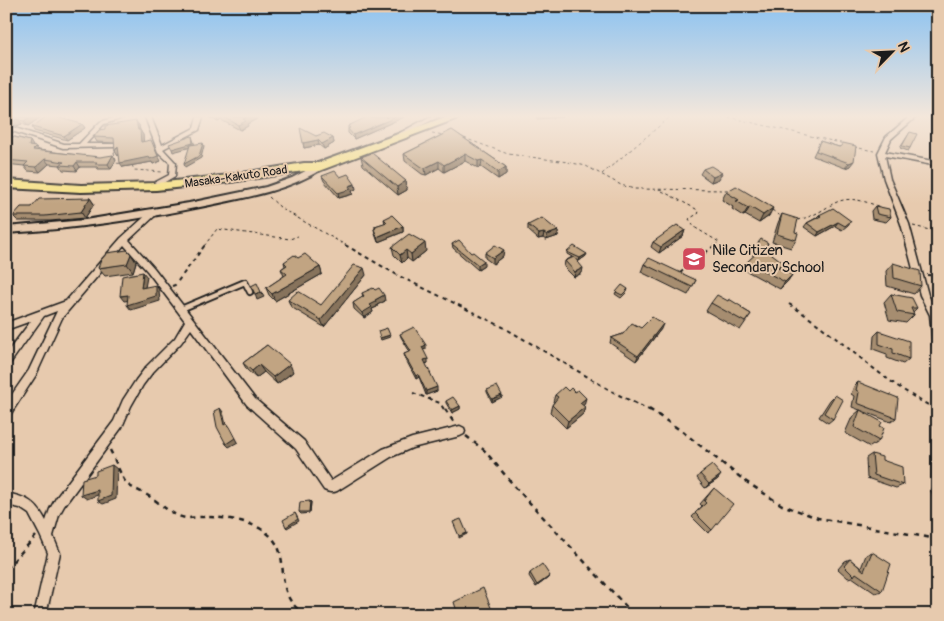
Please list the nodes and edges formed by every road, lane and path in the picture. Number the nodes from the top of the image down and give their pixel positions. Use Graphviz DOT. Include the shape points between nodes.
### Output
graph roads {
  1 [pos="114,145"];
  2 [pos="63,146"];
  3 [pos="80,146"];
  4 [pos="164,146"];
  5 [pos="377,146"];
  6 [pos="485,146"];
  7 [pos="635,146"];
  8 [pos="851,146"];
  9 [pos="884,146"];
  10 [pos="160,148"];
  11 [pos="881,153"];
  12 [pos="938,164"];
  13 [pos="319,167"];
  14 [pos="173,173"];
  15 [pos="602,174"];
  16 [pos="6,184"];
  17 [pos="153,187"];
  18 [pos="261,190"];
  19 [pos="662,191"];
  20 [pos="736,192"];
  21 [pos="768,208"];
  22 [pos="884,209"];
  23 [pos="154,213"];
  24 [pos="787,219"];
  25 [pos="794,220"];
  26 [pos="905,224"];
  27 [pos="6,230"];
  28 [pos="938,232"];
  29 [pos="298,236"];
  30 [pos="124,240"];
  31 [pos="919,274"];
  32 [pos="677,275"];
  33 [pos="938,276"];
  34 [pos="165,289"];
  35 [pos="250,292"];
  36 [pos="69,303"];
  37 [pos="789,304"];
  38 [pos="180,310"];
  39 [pos="41,314"];
  40 [pos="189,322"];
  41 [pos="6,327"];
  42 [pos="938,345"];
  43 [pos="6,362"];
  44 [pos="413,393"];
  45 [pos="10,400"];
  46 [pos="938,410"];
  47 [pos="6,412"];
  48 [pos="938,428"];
  49 [pos="460,431"];
  50 [pos="105,442"];
  51 [pos="938,491"];
  52 [pos="6,499"];
  53 [pos="44,533"];
  54 [pos="938,539"];
  55 [pos="6,569"];
  56 [pos="40,615"];
  57 [pos="306,615"];
  58 [pos="634,615"];
  1 -- 14 [label="path" via="116,163 131,164 134,170"];
  2 -- 3 [label="street"];
  4 -- 10 [label="street"];
  5 -- 13 [label="highway, Masaka-Kakuto Road"];
  6 -- 15 [label="path" via="512,155 587,166"];
  7 -- 15 [label="path"];
  8 -- 11 [label="path"];
  9 -- 11 [label="street"];
  10 -- 14 [label="street" via="173,163"];
  11 -- 12 [label="street"];
  11 -- 26 [label="street" via="887,179"];
  13 -- 17 [label="highway, Masaka-Kakuto Road"];
  13 -- 18 [label="street" via="298,180"];
  14 -- 17 [label="street"];
  15 -- 19 [label="path" via="623,186"];
  16 -- 17 [label="highway, Masaka-Kakuto Road" via="97,190"];
  18 -- 23 [label="street"];
  18 -- 54 [label="path" via="282,208 374,263 503,327 652,411 745,481 782,504 818,518"];
  19 -- 20 [label="path"];
  19 -- 32 [label="path" via="696,209 699,213 689,220 694,227 719,242"];
  21 -- 24 [label="path"];
  22 -- 25 [label="path" via="859,200 841,200"];
  23 -- 27 [label="street"];
  23 -- 30 [label="street"];
  26 -- 28 [label="path"];
  26 -- 31 [label="street"];
  29 -- 34 [label="path" via="290,239 217,229 175,285"];
  30 -- 34 [label="street"];
  30 -- 36 [label="street"];
  31 -- 33 [label="path"];
  31 -- 42 [label="street" via="924,295 934,315"];
  34 -- 38 [label="street"];
  35 -- 38 [label="lane" via="245,282"];
  36 -- 39 [label="street"];
  36 -- 45 [label="street" via="55,322 33,372"];
  37 -- 46 [label="path" via="819,323 891,383"];
  38 -- 40 [label="street"];
  39 -- 41 [label="street"];
  39 -- 43 [label="street"];
  40 -- 49 [label="street" via="251,402 306,452 328,486 332,487 387,453"];
  40 -- 50 [label="street" via="122,409 118,424"];
  44 -- 49 [label="path" via="440,402"];
  45 -- 47 [label="street"];
  48 -- 51 [label="street"];
  49 -- 58 [label="path" via="484,450"];
  50 -- 53 [label="street" via="60,502"];
  50 -- 57 [label="path" via="124,481 170,511 183,518 211,517 245,522 267,532 276,540 281,552 284,592 290,604"];
  52 -- 53 [label="street" via="32,509"];
  53 -- 55 [label="path"];
  53 -- 56 [label="street" via="54,553"];
}
